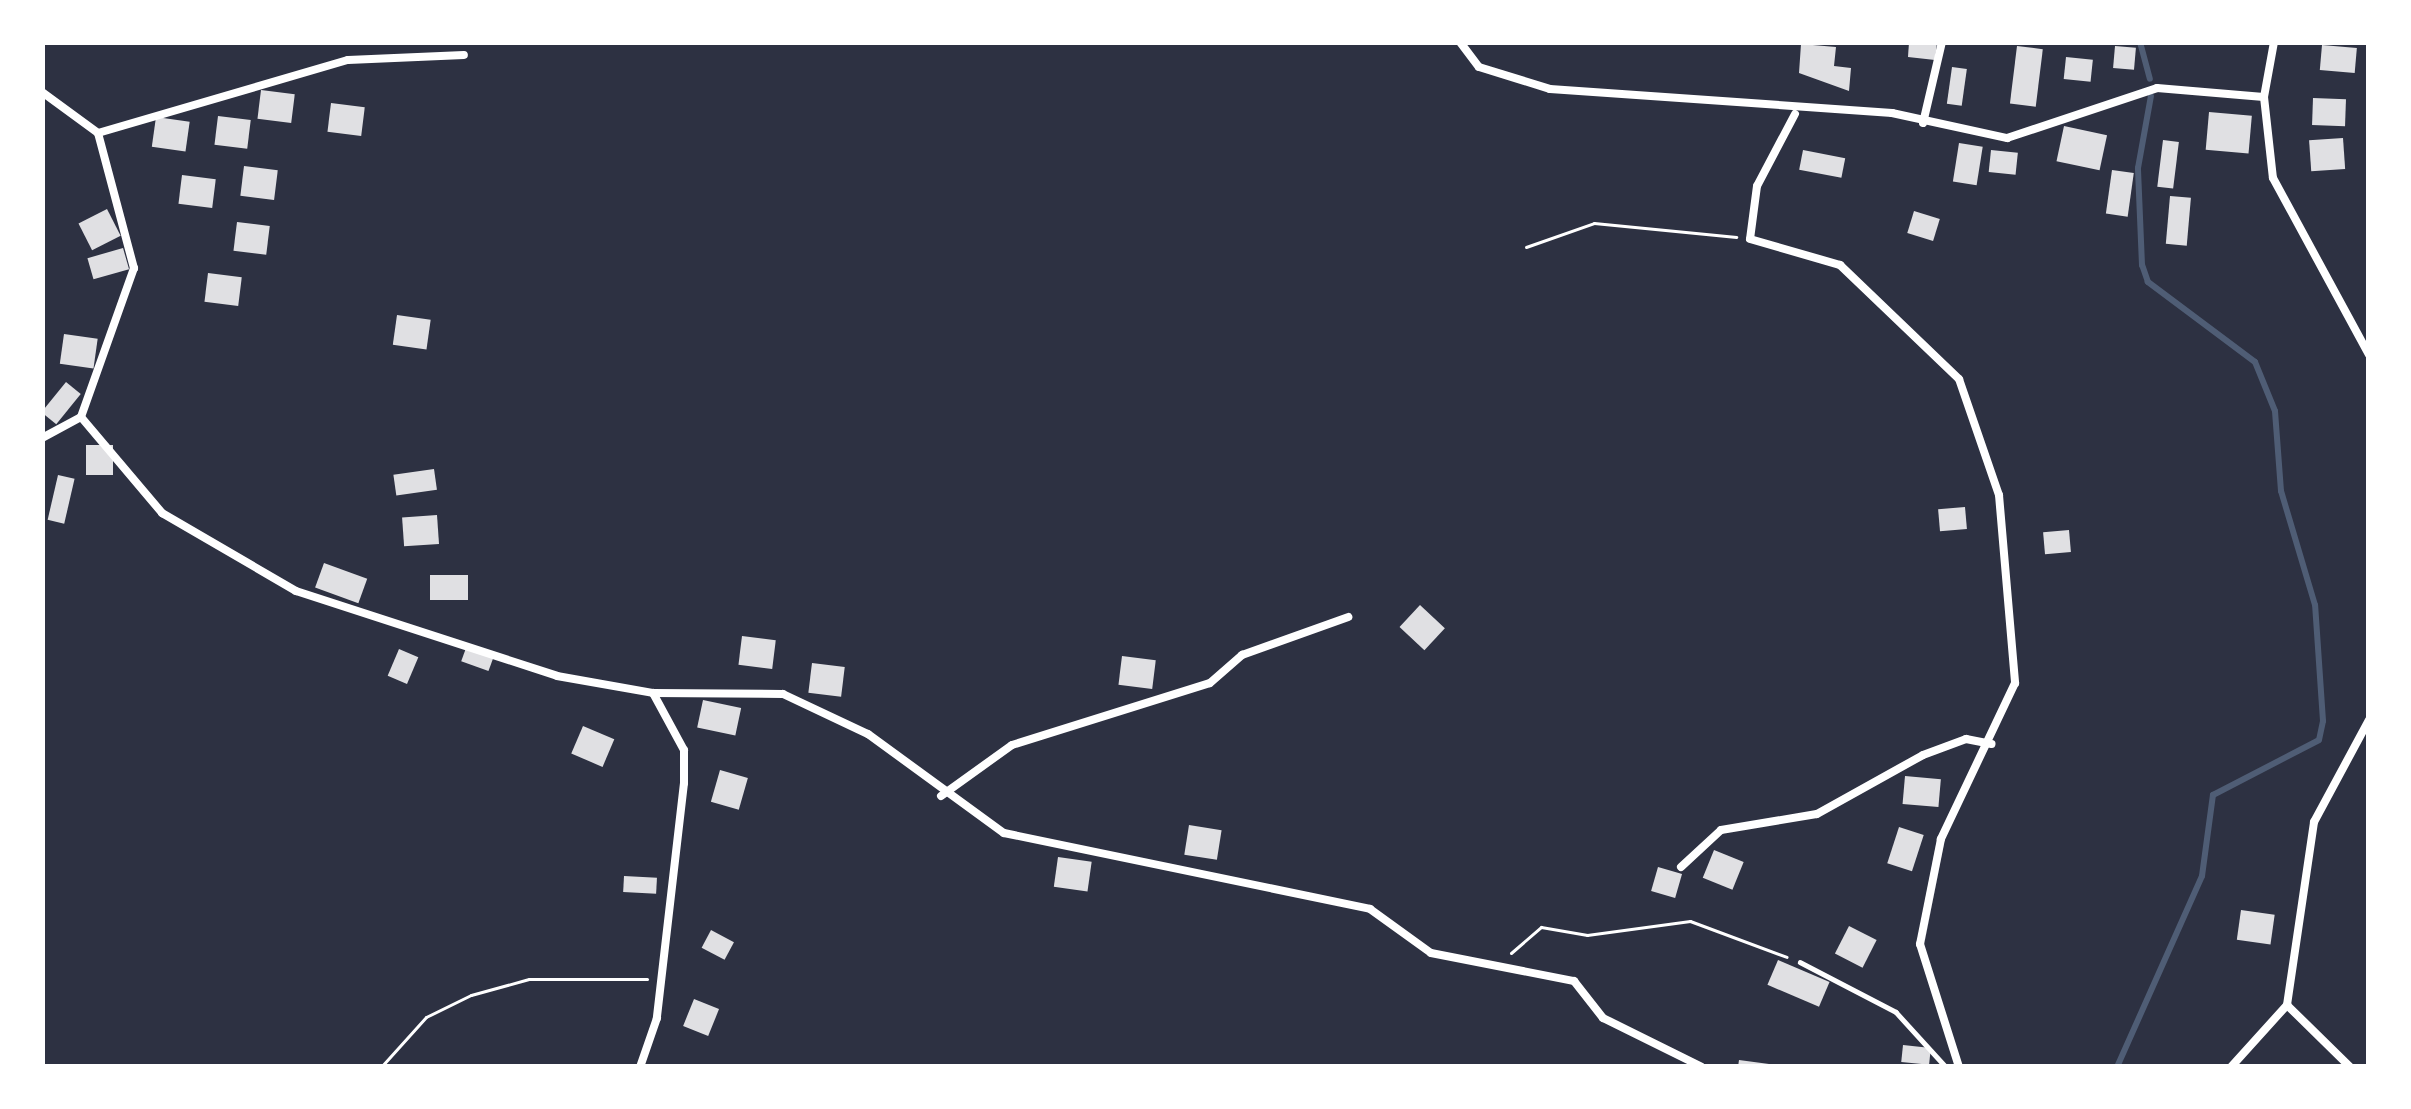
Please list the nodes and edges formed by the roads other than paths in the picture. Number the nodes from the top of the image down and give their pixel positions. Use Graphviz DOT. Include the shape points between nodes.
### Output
graph roads {
  1 [pos="1460,42"];
  2 [pos="1942,42"];
  3 [pos="2274,42"];
  4 [pos="464,55"];
  5 [pos="42,92"];
  6 [pos="2264,97"];
  7 [pos="1795,114"];
  8 [pos="1923,123"];
  9 [pos="98,133"];
  10 [pos="2369,355"];
  11 [pos="81,417"];
  12 [pos="42,438"];
  13 [pos="1348,617"];
  14 [pos="653,693"];
  15 [pos="2369,720"];
  16 [pos="1992,744"];
  17 [pos="941,796"];
  18 [pos="1681,867"];
  19 [pos="1800,962"];
  20 [pos="2287,1005"];
  21 [pos="640,1067"];
  22 [pos="1702,1067"];
  23 [pos="1946,1067"];
  24 [pos="1959,1067"];
  25 [pos="2231,1067"];
  26 [pos="2350,1067"];
  1 -- 7 [label="street" via="1479,67 1550,89"];
  2 -- 8 [label="street"];
  3 -- 6 [label="street"];
  4 -- 9 [label="street" via="348,60"];
  5 -- 9 [label="street"];
  6 -- 8 [label="street" via="2157,88 2007,138"];
  6 -- 10 [label="street" via="2273,178"];
  7 -- 8 [label="street" via="1870,111"];
  7 -- 16 [label="street" via="1757,186 1750,239 1840,265 1959,379 1999,495 2015,682"];
  9 -- 11 [label="street" via="134,268"];
  11 -- 12 [label="street"];
  11 -- 14 [label="street" via="163,513 296,591 557,676"];
  13 -- 17 [label="street" via="1242,655 1210,683 1012,745"];
  14 -- 17 [label="street" via="783,694 868,734"];
  14 -- 21 [label="street" via="683,750 661,981"];
  15 -- 20 [label="street" via="2314,822"];
  16 -- 18 [label="street" via="1966,739 1923,755 1817,814 1721,830"];
  16 -- 24 [label="street" via="1941,839 1920,944"];
  17 -- 22 [label="street" via="1004,832 1370,909 1431,953 1574,981 1603,1018"];
  19 -- 23 [label="lane" via="1896,1012"];
  20 -- 25 [label="street"];
  20 -- 26 [label="street"];
}
